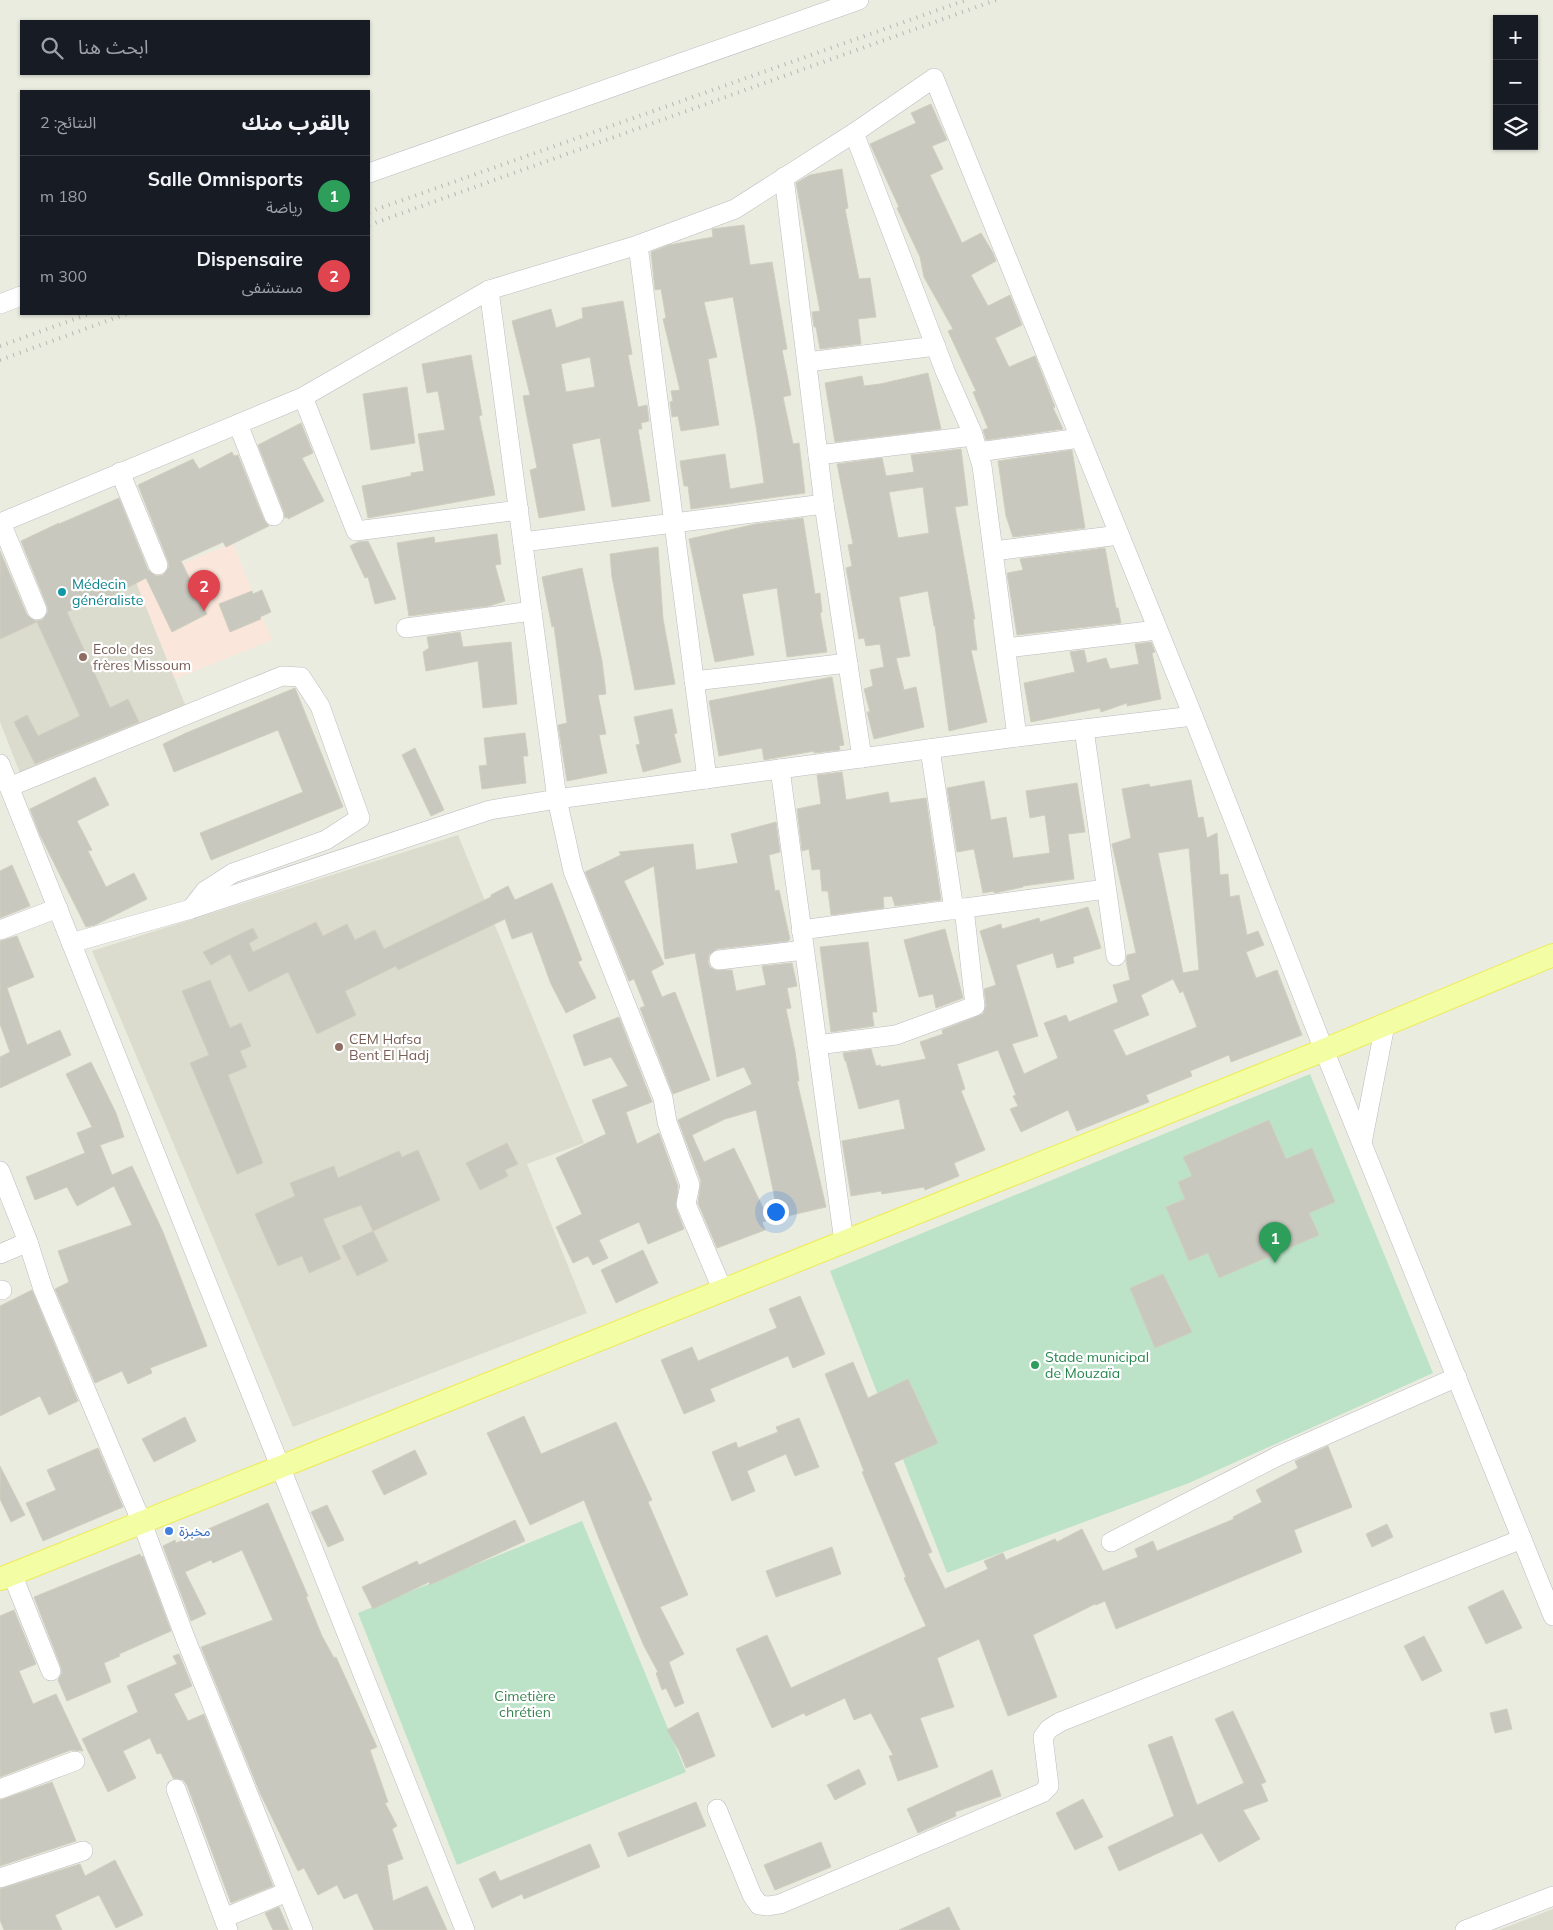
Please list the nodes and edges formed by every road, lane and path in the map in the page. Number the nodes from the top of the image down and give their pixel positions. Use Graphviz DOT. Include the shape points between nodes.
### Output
graph roads {
  1 [pos="859,0"];
  2 [pos="854,133"];
  3 [pos="370,173"];
  4 [pos="784,177"];
  5 [pos="638,245"];
  6 [pos="489,290"];
  7 [pos="20,296"];
  8 [pos="0,304"];
  9 [pos="936,346"];
  10 [pos="807,362"];
  11 [pos="303,398"];
  12 [pos="238,424"];
  13 [pos="1080,438"];
  14 [pos="976,444"];
  15 [pos="818,455"];
  16 [pos="120,472"];
  17 [pos="824,504"];
  18 [pos="518,510"];
  19 [pos="274,516"];
  20 [pos="674,522"];
  21 [pos="1,523"];
  22 [pos="1119,535"];
  23 [pos="523,542"];
  24 [pos="994,551"];
  25 [pos="158,565"];
  26 [pos="37,610"];
  27 [pos="532,612"];
  28 [pos="406,628"];
  29 [pos="1158,630"];
  30 [pos="1006,648"];
  31 [pos="848,663"];
  32 [pos="694,681"];
  33 [pos="1192,716"];
  34 [pos="1084,729"];
  35 [pos="1017,737"];
  36 [pos="930,749"];
  37 [pos="862,758"];
  38 [pos="0,764"];
  39 [pos="780,769"];
  40 [pos="707,779"];
  41 [pos="9,787"];
  42 [pos="558,799"];
  43 [pos="1106,889"];
  44 [pos="58,908"];
  45 [pos="191,909"];
  46 [pos="959,909"];
  47 [pos="0,930"];
  48 [pos="801,930"];
  49 [pos="71,943"];
  50 [pos="804,950"];
  51 [pos="1553,955"];
  52 [pos="1116,956"];
  53 [pos="719,960"];
  54 [pos="1385,1025"];
  55 [pos="818,1045"];
  56 [pos="1324,1050"];
  57 [pos="1362,1143"];
  58 [pos="0,1171"];
  59 [pos="28,1242"];
  60 [pos="844,1242"];
  61 [pos="0,1254"];
  62 [pos="723,1291"];
  63 [pos="1457,1377"];
  64 [pos="281,1468"];
  65 [pos="142,1523"];
  66 [pos="1522,1539"];
  67 [pos="1110,1542"];
  68 [pos="6,1577"];
  69 [pos="1553,1616"];
  70 [pos="52,1671"];
  71 [pos="75,1761"];
  72 [pos="0,1789"];
  73 [pos="176,1789"];
  74 [pos="717,1809"];
  75 [pos="83,1851"];
  76 [pos="0,1878"];
  77 [pos="288,1892"];
  78 [pos="1553,1896"];
  79 [pos="226,1924"];
  80 [pos="303,1930"];
  81 [pos="465,1930"];
  82 [pos="1465,1930"];
  1 -- 3 [label="street"];
  2 -- 4 [label="street"];
  2 -- 9 [label="street"];
  2 -- 13 [label="street" via="934,78"];
  4 -- 5 [label="street" via="735,209"];
  4 -- 10 [label="street"];
  5 -- 6 [label="street"];
  5 -- 20 [label="street"];
  6 -- 11 [label="street"];
  6 -- 18 [label="street"];
  7 -- 8 [label="street"];
  9 -- 10 [label="street"];
  9 -- 14 [label="street"];
  10 -- 15 [label="street"];
  11 -- 12 [label="street"];
  11 -- 18 [label="street" via="356,531"];
  12 -- 16 [label="street"];
  12 -- 19 [label="street"];
  13 -- 14 [label="street"];
  13 -- 22 [label="street"];
  14 -- 15 [label="street"];
  14 -- 24 [label="street"];
  15 -- 17 [label="street"];
  16 -- 21 [label="street"];
  16 -- 25 [label="street"];
  17 -- 20 [label="street"];
  17 -- 31 [label="street"];
  18 -- 23 [label="street"];
  20 -- 23 [label="street"];
  20 -- 32 [label="street"];
  21 -- 26 [label="street"];
  22 -- 24 [label="street"];
  22 -- 29 [label="street"];
  23 -- 27 [label="street"];
  24 -- 30 [label="street"];
  27 -- 28 [label="street"];
  27 -- 42 [label="street"];
  29 -- 30 [label="street"];
  29 -- 33 [label="street"];
  30 -- 35 [label="street"];
  31 -- 32 [label="street"];
  31 -- 37 [label="street"];
  32 -- 40 [label="street"];
  33 -- 34 [label="street"];
  33 -- 56 [label="street"];
  34 -- 35 [label="street"];
  34 -- 43 [label="street"];
  35 -- 36 [label="street"];
  36 -- 37 [label="street"];
  36 -- 46 [label="street"];
  37 -- 39 [label="street"];
  38 -- 41 [label="street"];
  39 -- 40 [label="street"];
  39 -- 48 [label="street"];
  40 -- 42 [label="street"];
  41 -- 44 [label="street"];
  41 -- 45 [label="street" via="282,676 301,677 320,706 360,818 326,840 234,873 205,891"];
  42 -- 45 [label="street" via="490,810"];
  42 -- 62 [label="street" via="573,871 663,1098 667,1122 690,1185 686,1204"];
  43 -- 46 [label="street"];
  43 -- 52 [label="street"];
  44 -- 47 [label="street"];
  44 -- 49 [label="street"];
  45 -- 49 [label="street"];
  46 -- 48 [label="street"];
  46 -- 55 [label="street" via="975,1006 896,1034"];
  48 -- 50 [label="street"];
  49 -- 64 [label="street"];
  50 -- 53 [label="street"];
  50 -- 55 [label="street"];
  51 -- 54 [label="main road"];
  54 -- 56 [label="main road"];
  54 -- 57 [label="street"];
  55 -- 60 [label="street"];
  56 -- 57 [label="street"];
  56 -- 60 [label="main road"];
  57 -- 63 [label="street"];
  58 -- 59 [label="street"];
  59 -- 61 [label="street"];
  59 -- 65 [label="street" via="50,1306"];
  60 -- 62 [label="main road"];
  62 -- 64 [label="main road"];
  63 -- 66 [label="street"];
  63 -- 67 [label="street" via="1278,1456"];
  64 -- 65 [label="main road"];
  64 -- 81 [label="street"];
  65 -- 68 [label="main road"];
  65 -- 77 [label="street"];
  66 -- 69 [label="street"];
  66 -- 74 [label="street" via="1060,1722 1049,1728 1043,1737 1049,1786 1042,1793 780,1904 759,1904 752,1895"];
  68 -- 70 [label="street"];
  71 -- 72 [label="street"];
  73 -- 79 [label="street"];
  75 -- 76 [label="street"];
  77 -- 79 [label="street"];
  77 -- 80 [label="street"];
  78 -- 82 [label="street"];
}
